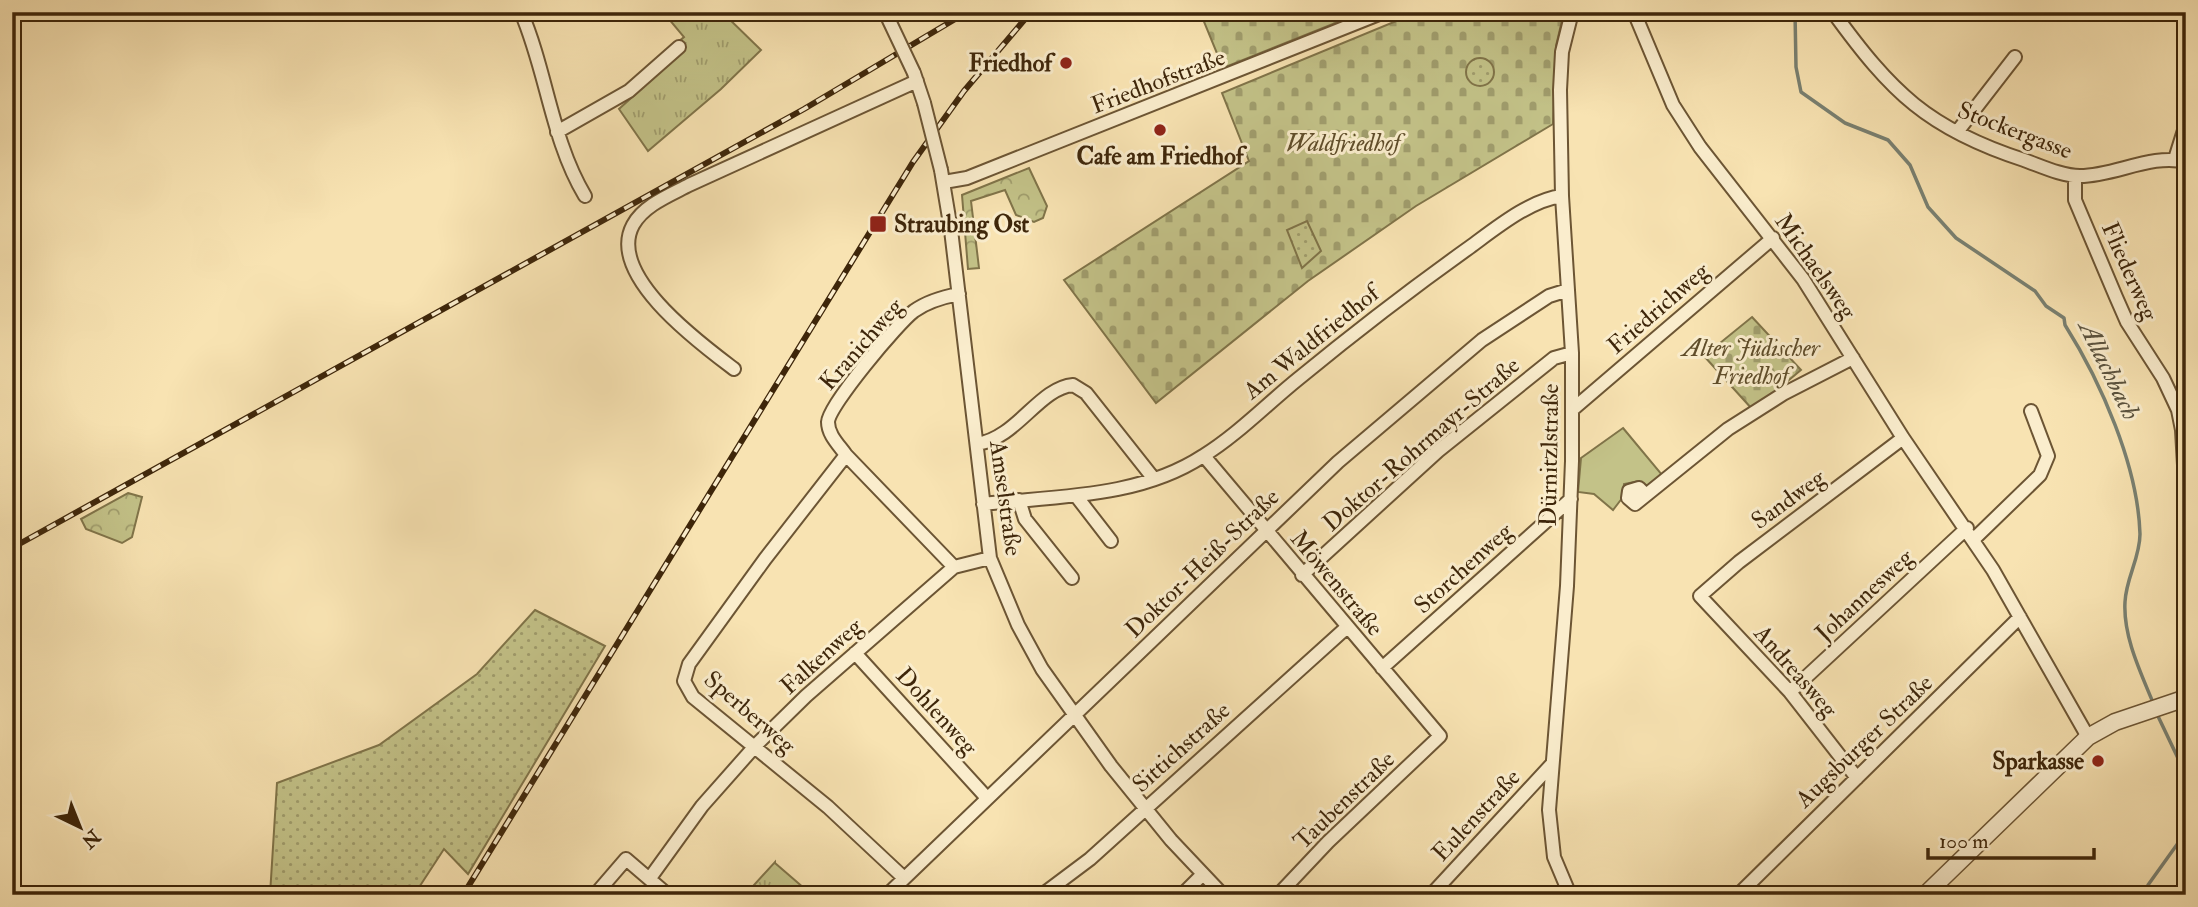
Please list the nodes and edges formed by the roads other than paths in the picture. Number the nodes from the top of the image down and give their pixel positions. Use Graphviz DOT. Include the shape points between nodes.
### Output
graph roads {
  1 [pos="521,12"];
  2 [pos="1384,12"];
  3 [pos="1572,12"];
  4 [pos="1634,12"];
  5 [pos="1833,12"];
  6 [pos="886,14"];
  7 [pos="679,47"];
  8 [pos="2015,57"];
  9 [pos="916,77"];
  10 [pos="2186,124"];
  11 [pos="556,132"];
  12 [pos="1957,132"];
  13 [pos="2181,160"];
  14 [pos="942,176"];
  15 [pos="2075,176"];
  16 [pos="585,196"];
  17 [pos="1562,196"];
  18 [pos="1773,238"];
  19 [pos="1568,290"];
  20 [pos="959,294"];
  21 [pos="1572,353"];
  22 [pos="1853,358"];
  23 [pos="734,369"];
  24 [pos="1572,410"];
  25 [pos="2031,411"];
  26 [pos="1903,438"];
  27 [pos="977,444"];
  28 [pos="846,455"];
  29 [pos="1204,456"];
  30 [pos="1154,479"];
  31 [pos="1646,495"];
  32 [pos="1077,496"];
  33 [pos="1571,499"];
  34 [pos="1019,500"];
  35 [pos="2186,500"];
  36 [pos="983,504"];
  37 [pos="1265,529"];
  38 [pos="1970,534"];
  39 [pos="1111,541"];
  40 [pos="990,558"];
  41 [pos="954,568"];
  42 [pos="1302,575"];
  43 [pos="1072,578"];
  44 [pos="1700,596"];
  45 [pos="2020,617"];
  46 [pos="1346,628"];
  47 [pos="855,653"];
  48 [pos="1382,668"];
  49 [pos="1790,692"];
  50 [pos="2186,698"];
  51 [pos="1075,715"];
  52 [pos="1440,736"];
  53 [pos="2088,737"];
  54 [pos="756,745"];
  55 [pos="1552,764"];
  56 [pos="1857,778"];
  57 [pos="987,798"];
  58 [pos="1144,808"];
  59 [pos="1203,874"];
  60 [pos="650,878"];
  61 [pos="904,878"];
  62 [pos="595,895"];
  63 [pos="668,895"];
  64 [pos="887,895"];
  65 [pos="1042,895"];
  66 [pos="1182,895"];
  67 [pos="1223,895"];
  68 [pos="1278,895"];
  69 [pos="1431,895"];
  70 [pos="1570,895"];
  71 [pos="1738,895"];
  72 [pos="1925,895"];
  1 -- 11 [label="street"];
  2 -- 14 [label="street, Friedhofstraße" via="967,178"];
  3 -- 17 [label="street, Dürnitzlstraße" via="1562,52"];
  4 -- 18 [label="street, Michaelsweg" via="1673,104 1700,147"];
  5 -- 12 [label="street, Stockergasse" via="1901,95 1918,111"];
  6 -- 9 [label="street, Amselstraße, bridge"];
  7 -- 11 [label="street" via="629,91"];
  8 -- 12 [label="street"];
  9 -- 14 [label="street, Amselstraße, bridge"];
  9 -- 23 [label="street" via="689,185 644,212 633,226 631,257 643,283 683,330"];
  10 -- 13 [label="street"];
  11 -- 16 [label="street"];
  12 -- 15 [label="street, Stockergasse" via="2002,153"];
  13 -- 15 [label="street, Stockergasse"];
  14 -- 20 [label="street, Amselstraße"];
  15 -- 35 [label="street, Fliederweg" via="2076,200 2123,314 2178,410"];
  17 -- 19 [label="street, Dürnitzlstraße"];
  17 -- 29 [label="street, Am Waldfriedhof" via="1501,225 1384,308"];
  18 -- 22 [label="street, Michaelsweg"];
  18 -- 24 [label="street, Friedrichweg"];
  19 -- 21 [label="street, Dürnitzlstraße"];
  19 -- 37 [label="street, Doktor-Heiß-Straße" via="1549,296 1482,340"];
  20 -- 27 [label="street, Amselstraße"];
  20 -- 28 [label="street, Kranichweg" via="927,303 904,319 836,404 828,422"];
  21 -- 24 [label="street, Dürnitzlstraße"];
  21 -- 42 [label="street, Doktor-Rohrmayr-Straße" via="1554,358 1438,452"];
  22 -- 26 [label="street, Michaelsweg"];
  22 -- 31 [label="street" via="1728,429"];
  24 -- 33 [label="street, Dürnitzlstraße"];
  25 -- 38 [label="street" via="2048,456 2040,475"];
  26 -- 38 [label="street, Michaelsweg"];
  26 -- 44 [label="street, Sandweg"];
  27 -- 30 [label="street" via="1007,433 1056,391 1073,386 1086,393"];
  27 -- 36 [label="street, Amselstraße"];
  28 -- 41 [label="street, Kranichweg"];
  28 -- 54 [label="street, Sperberweg" via="685,673 693,697"];
  29 -- 30 [label="street, Am Waldfriedhof"];
  29 -- 37 [label="street, Möwenstraße"];
  30 -- 32 [label="street, Am Waldfriedhof"];
  32 -- 34 [label="street, Am Waldfriedhof"];
  32 -- 39 [label="street"];
  33 -- 48 [label="street, Storchenweg"];
  33 -- 55 [label="street, Dürnitzlstraße"];
  34 -- 36 [label="street, Am Waldfriedhof"];
  34 -- 43 [label="street" via="1025,519"];
  36 -- 40 [label="street, Amselstraße"];
  37 -- 42 [label="street, Möwenstraße"];
  37 -- 51 [label="street, Doktor-Heiß-Straße"];
  38 -- 45 [label="street, Michaelsweg"];
  38 -- 49 [label="street, Johannesweg"];
  40 -- 41 [label="street, Falkenweg"];
  40 -- 51 [label="street, Amselstraße" via="1018,625"];
  41 -- 47 [label="street, Falkenweg"];
  42 -- 46 [label="street, Möwenstraße"];
  44 -- 49 [label="street, Andreasweg"];
  45 -- 53 [label="street, Michaelsweg"];
  45 -- 56 [label="street, Augsburger Straße"];
  46 -- 48 [label="street, Möwenstraße"];
  46 -- 58 [label="street, Sittichstraße"];
  47 -- 54 [label="street, Falkenweg"];
  47 -- 57 [label="street, Dohlenweg"];
  48 -- 52 [label="street, Möwenstraße"];
  49 -- 56 [label="street, Andreasweg"];
  50 -- 53 [label="street" via="2133,715"];
  51 -- 57 [label="street, Doktor-Heiß-Straße"];
  51 -- 58 [label="street, Amselstraße"];
  52 -- 68 [label="street, Taubenstraße"];
  53 -- 72 [label="street"];
  54 -- 60 [label="street, Falkenweg" via="702,806"];
  54 -- 61 [label="street, Sperberweg"];
  55 -- 69 [label="street, Eulenstraße"];
  55 -- 70 [label="street, Dürnitzlstraße" via="1550,834"];
  56 -- 71 [label="street, Augsburger Straße"];
  57 -- 61 [label="street, Doktor-Heiß-Straße"];
  58 -- 59 [label="street, Amselstraße"];
  58 -- 65 [label="street, Sittichstraße" via="1090,859"];
  59 -- 66 [label="street"];
  59 -- 67 [label="street, Amselstraße"];
  60 -- 62 [label="street" via="626,859"];
  60 -- 63 [label="street"];
  61 -- 64 [label="street, Doktor-Heiß-Straße"];
}
